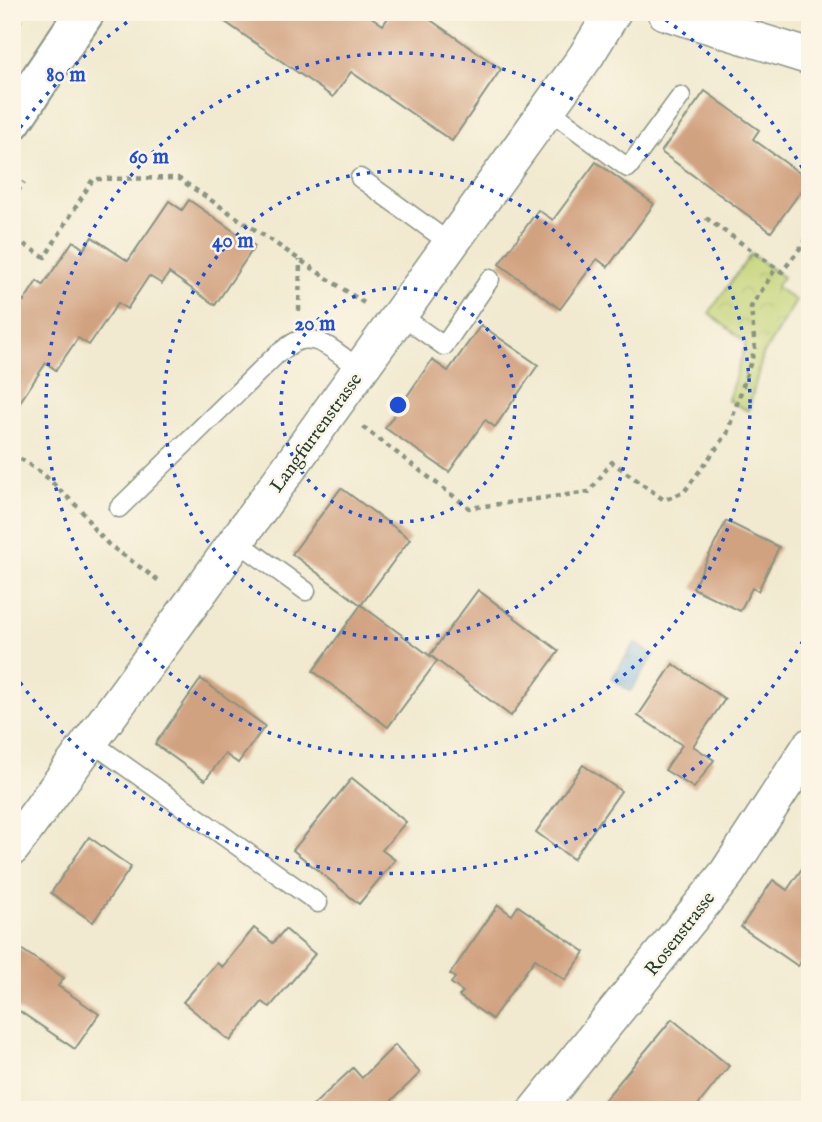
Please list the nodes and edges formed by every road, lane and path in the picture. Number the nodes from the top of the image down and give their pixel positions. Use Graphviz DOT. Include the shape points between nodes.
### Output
graph roads {
  1 [pos="26,12"];
  2 [pos="85,12"];
  3 [pos="613,12"];
  4 [pos="665,12"];
  5 [pos="12,32"];
  6 [pos="810,57"];
  7 [pos="681,96"];
  8 [pos="548,109"];
  9 [pos="12,121"];
  10 [pos="360,178"];
  11 [pos="24,182"];
  12 [pos="12,200"];
  13 [pos="706,218"];
  14 [pos="810,235"];
  15 [pos="450,244"];
  16 [pos="12,255"];
  17 [pos="300,259"];
  18 [pos="776,268"];
  19 [pos="490,279"];
  20 [pos="397,319"];
  21 [pos="298,341"];
  22 [pos="360,370"];
  23 [pos="359,424"];
  24 [pos="119,508"];
  25 [pos="237,541"];
  26 [pos="306,592"];
  27 [pos="90,741"];
  28 [pos="810,746"];
  29 [pos="12,848"];
  30 [pos="318,903"];
  31 [pos="536,1110"];
  1 -- 5 [label="path"];
  2 -- 9 [label="street"];
  3 -- 8 [label="street, Langfurrenstrasse"];
  4 -- 6 [label="street"];
  7 -- 8 [label="lane" via="628,168"];
  8 -- 15 [label="street, Langfurrenstrasse"];
  10 -- 15 [label="lane"];
  11 -- 12 [label="path"];
  13 -- 18 [label="path"];
  14 -- 18 [label="path" via="782,272"];
  15 -- 20 [label="street, Langfurrenstrasse"];
  16 -- 17 [label="path" via="20,242 45,257 93,179 178,177"];
  17 -- 20 [label="path"];
  17 -- 21 [label="path"];
  18 -- 23 [label="path" via="751,307 755,349 727,434 684,492 664,500 612,462 589,492 469,508"];
  19 -- 20 [label="lane" via="444,346"];
  20 -- 22 [label="street, Langfurrenstrasse"];
  21 -- 22 [label="lane" via="326,346"];
  21 -- 24 [label="lane" via="276,355"];
  22 -- 25 [label="street, Langfurrenstrasse"];
  25 -- 26 [label="lane"];
  25 -- 27 [label="street, Langfurrenstrasse"];
  27 -- 29 [label="street, Langfurrenstrasse"];
  27 -- 30 [label="lane"];
  28 -- 31 [label="street, Rosenstrasse" via="727,873"];
}
